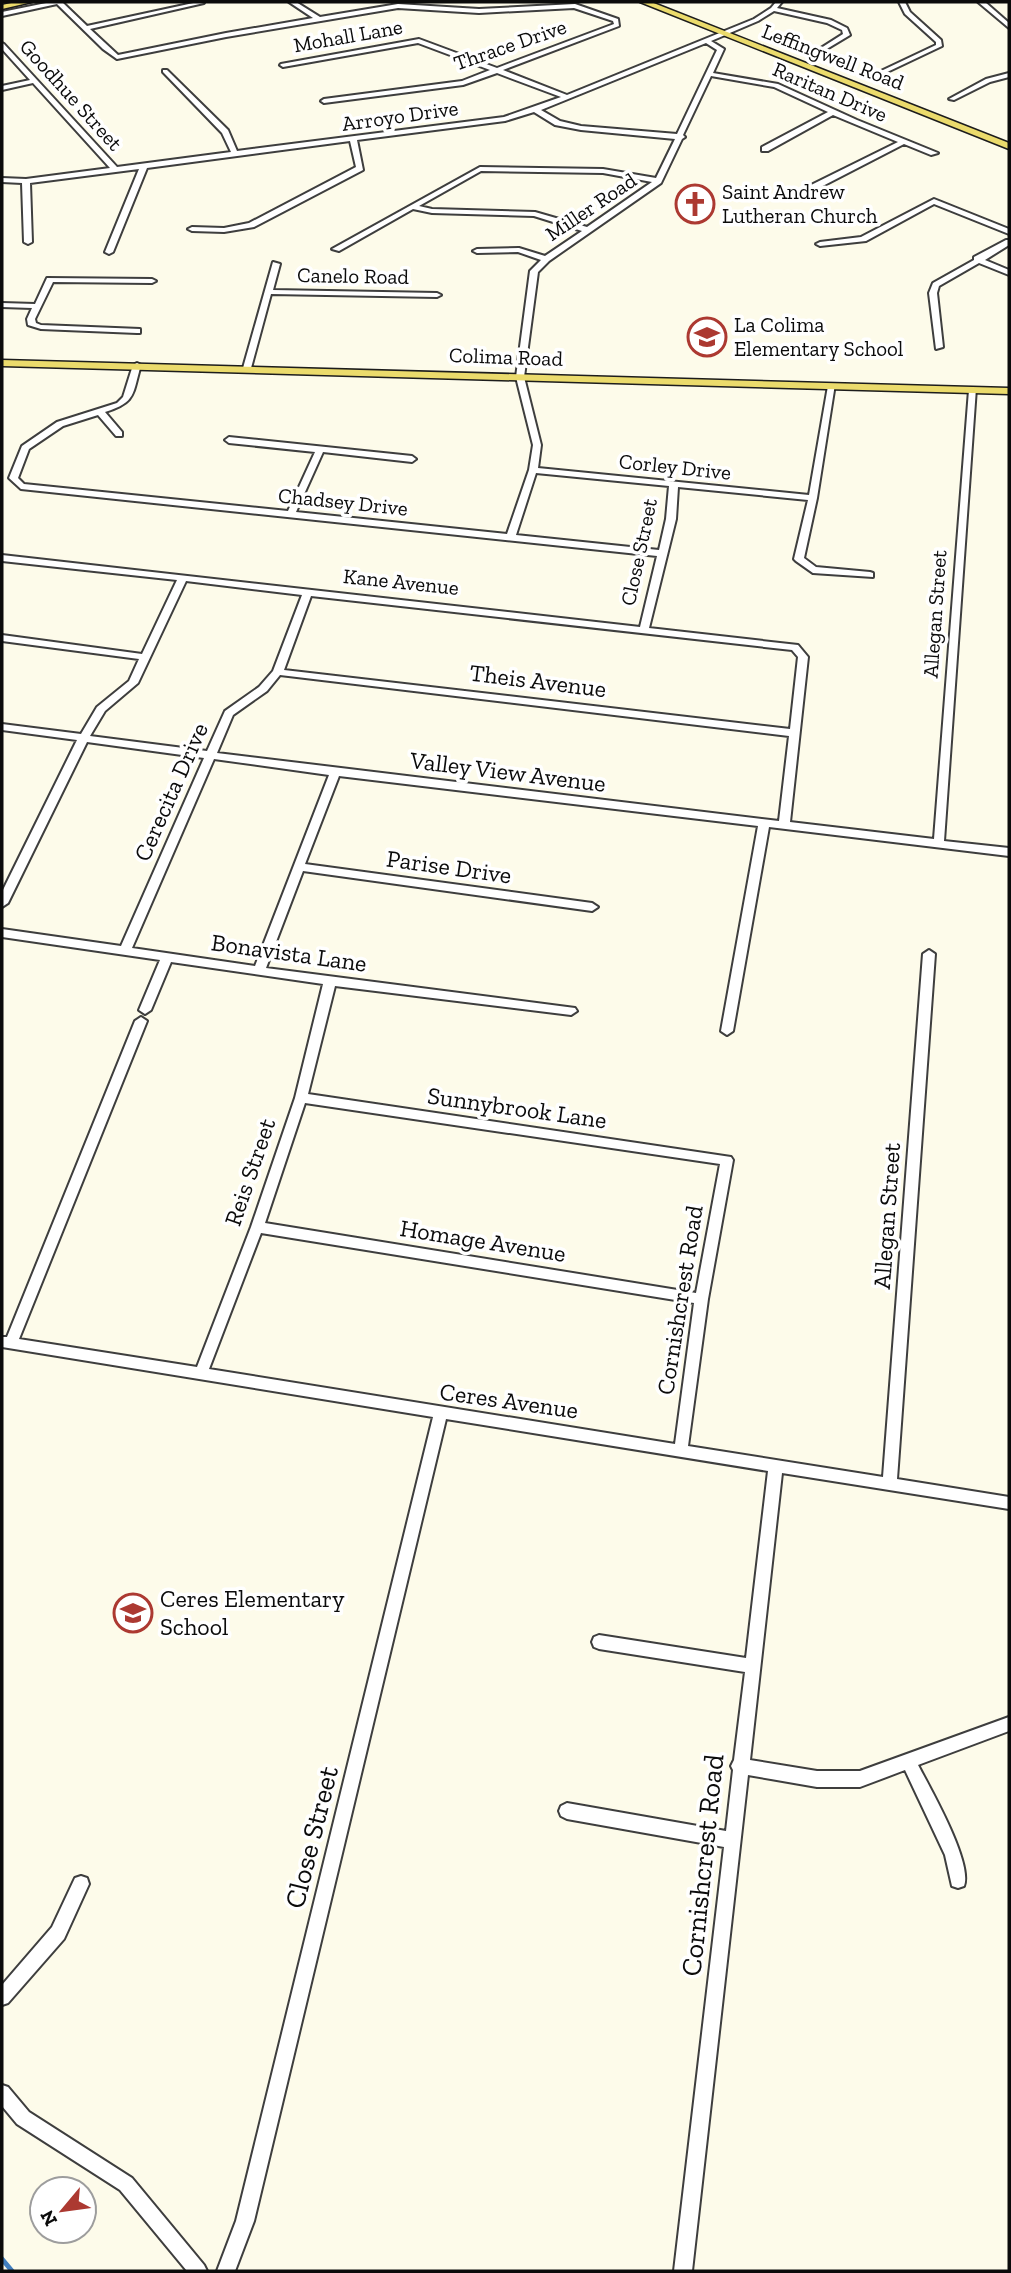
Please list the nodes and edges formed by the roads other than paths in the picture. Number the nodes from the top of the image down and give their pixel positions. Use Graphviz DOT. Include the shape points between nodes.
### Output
graph roads {
  1 [pos="28,2"];
  2 [pos="59,2"];
  3 [pos="292,2"];
  4 [pos="644,2"];
  5 [pos="663,2"];
  6 [pos="779,2"];
  7 [pos="902,2"];
  8 [pos="981,2"];
  9 [pos="201,4"];
  10 [pos="2,7"];
  11 [pos="774,9"];
  12 [pos="2,14"];
  13 [pos="318,19"];
  14 [pos="1009,26"];
  15 [pos="86,27"];
  16 [pos="728,31"];
  17 [pos="707,41"];
  18 [pos="2,45"];
  19 [pos="754,45"];
  20 [pos="720,48"];
  21 [pos="824,49"];
  22 [pos="283,65"];
  23 [pos="164,71"];
  24 [pos="498,72"];
  25 [pos="883,72"];
  26 [pos="709,74"];
  27 [pos="1009,75"];
  28 [pos="35,81"];
  29 [pos="2,89"];
  30 [pos="567,97"];
  31 [pos="952,99"];
  32 [pos="324,101"];
  33 [pos="535,110"];
  34 [pos="833,112"];
  35 [pos="681,136"];
  36 [pos="1009,138"];
  37 [pos="353,140"];
  38 [pos="905,141"];
  39 [pos="1009,145"];
  40 [pos="765,149"];
  41 [pos="934,153"];
  42 [pos="235,154"];
  43 [pos="144,166"];
  44 [pos="115,169"];
  45 [pos="2,180"];
  46 [pos="26,181"];
  47 [pos="658,181"];
  48 [pos="808,190"];
  49 [pos="413,207"];
  50 [pos="192,229"];
  51 [pos="589,230"];
  52 [pos="1009,232"];
  53 [pos="27,242"];
  54 [pos="1009,242"];
  55 [pos="820,244"];
  56 [pos="336,249"];
  57 [pos="477,251"];
  58 [pos="108,252"];
  59 [pos="546,259"];
  60 [pos="977,259"];
  61 [pos="276,264"];
  62 [pos="1009,273"];
  63 [pos="152,281"];
  64 [pos="269,292"];
  65 [pos="437,295"];
  66 [pos="2,305"];
  67 [pos="37,306"];
  68 [pos="137,331"];
  69 [pos="939,347"];
  70 [pos="2,362"];
  71 [pos="137,365"];
  72 [pos="247,368"];
  73 [pos="520,377"];
  74 [pos="832,386"];
  75 [pos="973,390"];
  76 [pos="1009,391"];
  77 [pos="102,413"];
  78 [pos="120,434"];
  79 [pos="229,440"];
  80 [pos="320,449"];
  81 [pos="412,458"];
  82 [pos="533,470"];
  83 [pos="674,484"];
  84 [pos="813,498"];
  85 [pos="291,514"];
  86 [pos="510,538"];
  87 [pos="660,553"];
  88 [pos="2,558"];
  89 [pos="870,575"];
  90 [pos="182,579"];
  91 [pos="308,591"];
  92 [pos="644,628"];
  93 [pos="2,638"];
  94 [pos="795,647"];
  95 [pos="145,657"];
  96 [pos="278,672"];
  97 [pos="2,727"];
  98 [pos="794,733"];
  99 [pos="84,737"];
  100 [pos="210,753"];
  101 [pos="335,772"];
  102 [pos="764,824"];
  103 [pos="784,825"];
  104 [pos="939,842"];
  105 [pos="1009,852"];
  106 [pos="301,867"];
  107 [pos="2,903"];
  108 [pos="592,907"];
  109 [pos="2,933"];
  110 [pos="125,950"];
  111 [pos="929,954"];
  112 [pos="167,957"];
  113 [pos="260,969"];
  114 [pos="330,981"];
  115 [pos="571,1011"];
  116 [pos="727,1031"];
  117 [pos="301,1098"];
  118 [pos="727,1160"];
  119 [pos="257,1227"];
  120 [pos="701,1299"];
  121 [pos="6,1343"];
  122 [pos="201,1374"];
  123 [pos="440,1414"];
  124 [pos="681,1449"];
  125 [pos="776,1466"];
  126 [pos="890,1482"];
  127 [pos="1009,1503"];
  128 [pos="599,1642"];
  129 [pos="751,1666"];
  130 [pos="1009,1724"];
  131 [pos="909,1762"];
  132 [pos="739,1766"];
  133 [pos="567,1811"];
  134 [pos="731,1840"];
  135 [pos="958,1880"];
  136 [pos="81,1884"];
  137 [pos="2,1997"];
  138 [pos="2,2093"];
  139 [pos="198,2271"];
  140 [pos="226,2271"];
  141 [pos="683,2271"];
  1 -- 10 [label="main road"];
  2 -- 12 [label="street"];
  2 -- 15 [label="street"];
  3 -- 13 [label="street"];
  4 -- 16 [label="main road, Leffingwell Road"];
  5 -- 16 [label="main road, Leffingwell Road"];
  6 -- 11 [label="street, Arroyo Drive"];
  7 -- 25 [label="street" via="939,46"];
  8 -- 14 [label="street"];
  9 -- 15 [label="street"];
  11 -- 16 [label="street, Arroyo Drive"];
  11 -- 21 [label="street" via="845,29 847,35 842,40"];
  13 -- 15 [label="street" via="117,57"];
  13 -- 24 [label="street, Thrace Drive" via="398,6 479,11 575,6 615,20 617,25"];
  16 -- 17 [label="street, Arroyo Drive"];
  16 -- 19 [label="main road, Leffingwell Road"];
  16 -- 36 [label="main road, Leffingwell Road"];
  17 -- 20 [label="street"];
  17 -- 30 [label="street, Arroyo Drive"];
  18 -- 28 [label="street, Goodhue Street"];
  19 -- 20 [label="main road"];
  19 -- 39 [label="main road, Leffingwell Road"];
  20 -- 26 [label="street, Miller Road"];
  22 -- 24 [label="street, Mohall Lane" via="419,41"];
  23 -- 42 [label="street" via="225,132"];
  24 -- 30 [label="street"];
  24 -- 32 [label="street, Thrace Drive" via="463,83"];
  26 -- 34 [label="street, Raritan Drive" via="776,85"];
  26 -- 35 [label="street, Miller Road"];
  27 -- 31 [label="street" via="988,80"];
  28 -- 29 [label="street"];
  28 -- 44 [label="street, Goodhue Street"];
  30 -- 33 [label="street, Arroyo Drive"];
  33 -- 35 [label="street" via="558,123 581,128"];
  33 -- 37 [label="street, Arroyo Drive" via="505,119"];
  34 -- 38 [label="street, Raritan Drive"];
  34 -- 40 [label="street"];
  35 -- 47 [label="street, Miller Road"];
  37 -- 42 [label="street, Arroyo Drive"];
  37 -- 50 [label="street" via="360,168 251,225"];
  38 -- 41 [label="street, Raritan Drive"];
  38 -- 48 [label="street"];
  42 -- 43 [label="street, Arroyo Drive"];
  43 -- 44 [label="street, Arroyo Drive"];
  43 -- 58 [label="street"];
  44 -- 46 [label="street, Arroyo Drive"];
  45 -- 46 [label="street, Arroyo Drive"];
  46 -- 53 [label="street"];
  47 -- 49 [label="street" via="603,171 480,169"];
  47 -- 51 [label="street, Miller Road"];
  49 -- 51 [label="street" via="535,214"];
  49 -- 56 [label="street"];
  51 -- 59 [label="street, Miller Road"];
  52 -- 55 [label="street" via="934,201 863,239"];
  54 -- 60 [label="street"];
  57 -- 59 [label="street" via="519,250"];
  59 -- 73 [label="street, Miller Road" via="534,271"];
  60 -- 62 [label="street"];
  60 -- 69 [label="street" via="936,285"];
  61 -- 64 [label="street"];
  63 -- 67 [label="street" via="50,279"];
  64 -- 65 [label="street, Canelo Road"];
  64 -- 72 [label="street"];
  66 -- 67 [label="street"];
  67 -- 68 [label="street" via="32,325"];
  70 -- 71 [label="main road, Colima Road"];
  71 -- 72 [label="main road, Colima Road"];
  71 -- 77 [label="street" via="127,398"];
  72 -- 73 [label="main road, Colima Road"];
  73 -- 74 [label="main road, Colima Road"];
  73 -- 82 [label="street" via="537,445"];
  74 -- 75 [label="main road, Colima Road"];
  74 -- 84 [label="street"];
  75 -- 76 [label="main road, Colima Road"];
  75 -- 104 [label="street, Allegan Street"];
  77 -- 78 [label="street"];
  77 -- 85 [label="street, Chadsey Drive" via="60,424 25,448 13,478 21,486"];
  79 -- 80 [label="street"];
  80 -- 81 [label="street"];
  80 -- 85 [label="street"];
  82 -- 83 [label="street, Corley Drive"];
  82 -- 86 [label="street"];
  83 -- 84 [label="street, Corley Drive"];
  83 -- 87 [label="street, Close Street" via="671,519"];
  84 -- 89 [label="street" via="799,559 813,570"];
  85 -- 86 [label="street, Chadsey Drive"];
  86 -- 87 [label="street, Chadsey Drive"];
  87 -- 92 [label="street, Close Street"];
  88 -- 90 [label="street, Kane Avenue"];
  90 -- 91 [label="street, Kane Avenue"];
  90 -- 95 [label="street"];
  91 -- 92 [label="street, Kane Avenue"];
  91 -- 96 [label="street, Cerecita Drive"];
  92 -- 94 [label="street, Kane Avenue"];
  93 -- 95 [label="street"];
  94 -- 98 [label="street" via="803,657"];
  95 -- 99 [label="street" via="133,683 101,709"];
  96 -- 98 [label="street, Theis Avenue"];
  96 -- 100 [label="street, Cerecita Drive" via="229,713"];
  97 -- 99 [label="street, Valley View Avenue"];
  98 -- 103 [label="street"];
  99 -- 100 [label="street, Valley View Avenue"];
  99 -- 107 [label="street"];
  100 -- 101 [label="street, Valley View Avenue"];
  100 -- 110 [label="street, Cerecita Drive"];
  101 -- 102 [label="street, Valley View Avenue"];
  101 -- 106 [label="street"];
  102 -- 103 [label="street, Valley View Avenue"];
  102 -- 116 [label="street"];
  103 -- 104 [label="street, Valley View Avenue"];
  104 -- 105 [label="street, Valley View Avenue"];
  106 -- 108 [label="street, Parise Drive"];
  106 -- 113 [label="street"];
  109 -- 110 [label="street, Bonavista Lane"];
  110 -- 112 [label="street, Bonavista Lane"];
  111 -- 126 [label="street, Allegan Street"];
  112 -- 113 [label="street, Bonavista Lane"];
  112 -- 121 [label="street"];
  113 -- 114 [label="street, Bonavista Lane"];
  114 -- 115 [label="street, Bonavista Lane"];
  114 -- 117 [label="street, Reis Street"];
  117 -- 118 [label="street, Sunnybrook Lane"];
  117 -- 119 [label="street, Reis Street"];
  118 -- 120 [label="street, Cornishcrest Road"];
  119 -- 120 [label="street, Homage Avenue"];
  119 -- 122 [label="street, Reis Street"];
  120 -- 124 [label="street, Cornishcrest Road"];
  121 -- 122 [label="street, Ceres Avenue"];
  122 -- 123 [label="street, Ceres Avenue"];
  123 -- 124 [label="street, Ceres Avenue"];
  123 -- 140 [label="street, Close Street" via="248,2208"];
  124 -- 125 [label="street, Ceres Avenue"];
  125 -- 126 [label="street, Ceres Avenue"];
  125 -- 129 [label="street, Cornishcrest Road"];
  126 -- 127 [label="street, Ceres Avenue"];
  128 -- 129 [label="street"];
  129 -- 132 [label="street, Cornishcrest Road"];
  130 -- 131 [label="street"];
  131 -- 132 [label="street" via="860,1779 817,1779"];
  131 -- 135 [label="street" via="953,1854"];
  132 -- 134 [label="street, Cornishcrest Road"];
  133 -- 134 [label="street"];
  134 -- 141 [label="street, Cornishcrest Road"];
  136 -- 137 [label="street" via="58,1933"];
  138 -- 139 [label="street" via="23,2118 126,2184"];
}
